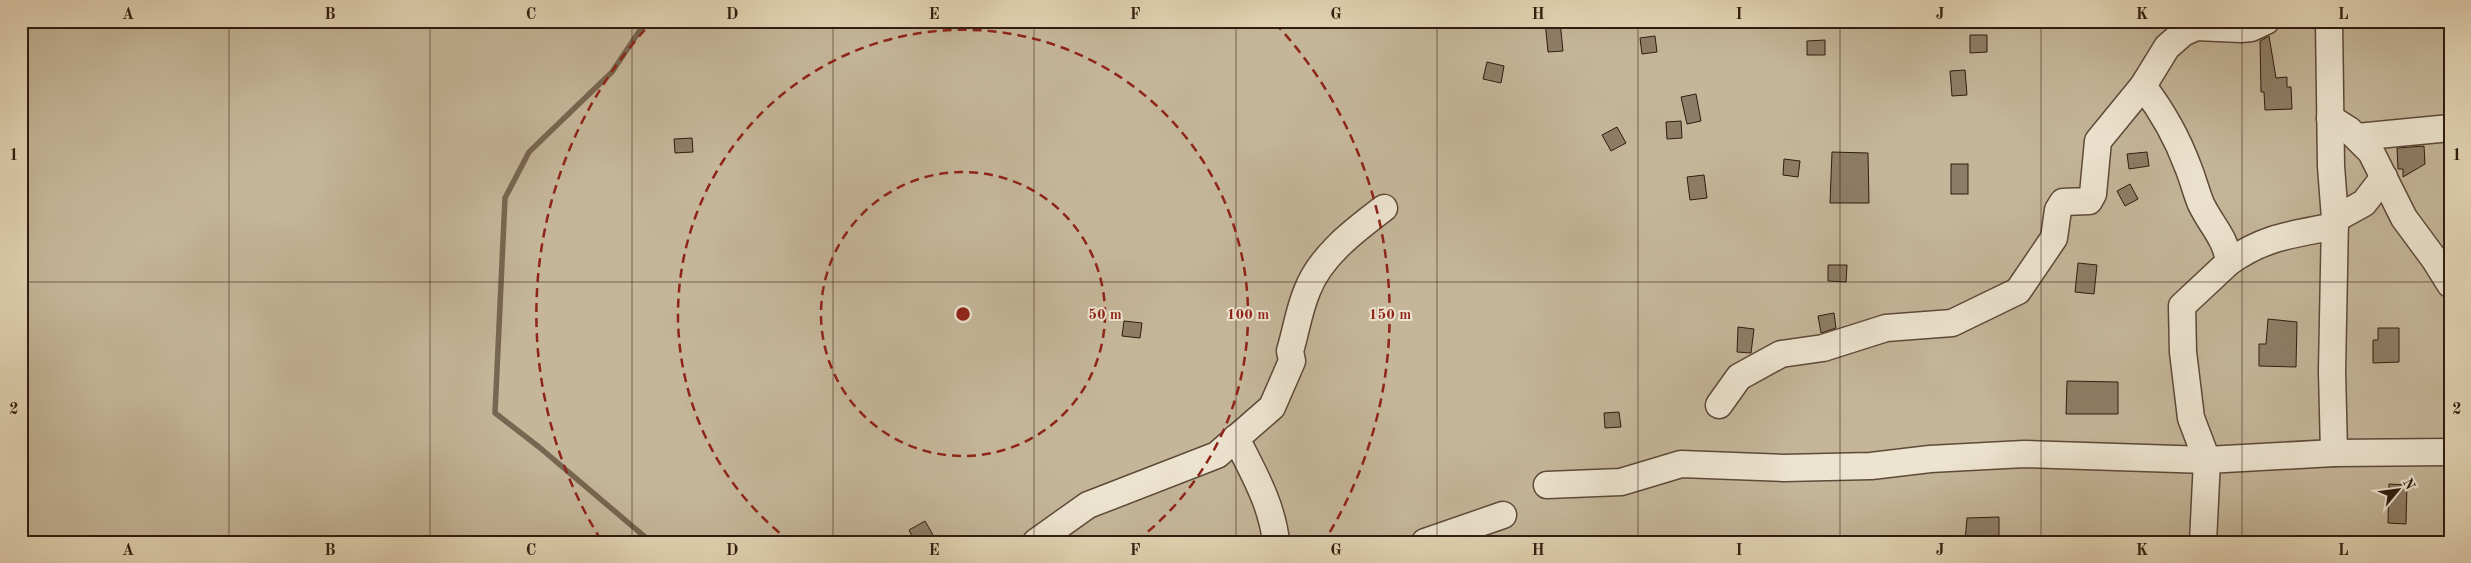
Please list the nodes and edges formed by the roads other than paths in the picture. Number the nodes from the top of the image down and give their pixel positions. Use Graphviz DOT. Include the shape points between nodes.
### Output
graph roads {
  1 [pos="2266,21"];
  2 [pos="2330,21"];
  3 [pos="2143,86"];
  4 [pos="2330,118"];
  5 [pos="2450,128"];
  6 [pos="2356,137"];
  7 [pos="2384,177"];
  8 [pos="1384,208"];
  9 [pos="2335,223"];
  10 [pos="2229,262"];
  11 [pos="2450,284"];
  12 [pos="1719,405"];
  13 [pos="1236,438"];
  14 [pos="2450,452"];
  15 [pos="2334,453"];
  16 [pos="2207,460"];
  17 [pos="1546,485"];
  18 [pos="1502,515"];
  19 [pos="1036,542"];
  20 [pos="1276,542"];
  21 [pos="1426,542"];
  22 [pos="2203,542"];
  1 -- 3 [label="street" via="2251,28 2201,26 2183,33 2167,46"];
  2 -- 4 [label="street"];
  3 -- 10 [label="street" via="2178,141 2201,204 2228,248"];
  3 -- 12 [label="street" via="2098,141 2093,194 2088,201 2063,202 2058,210 2054,238 2018,291 1952,322 1886,328 1822,348 1781,354 1740,377"];
  4 -- 6 [label="street"];
  4 -- 9 [label="street"];
  5 -- 6 [label="street"];
  6 -- 7 [label="street" via="2371,152"];
  7 -- 9 [label="street" via="2364,203"];
  7 -- 11 [label="street" via="2404,218"];
  8 -- 13 [label="street" via="1357,228 1322,264 1307,291 1290,350 1292,361 1272,406"];
  9 -- 10 [label="street" via="2266,240"];
  9 -- 15 [label="street"];
  10 -- 16 [label="street" via="2182,306 2191,418"];
  13 -- 19 [label="street" via="1217,455 1088,505"];
  13 -- 20 [label="street" via="1259,484 1273,522"];
  14 -- 15 [label="street"];
  15 -- 16 [label="street"];
  16 -- 17 [label="street" via="2024,454 1872,466 1784,468 1681,464 1621,482"];
  16 -- 22 [label="street"];
  18 -- 21 [label="street"];
}
